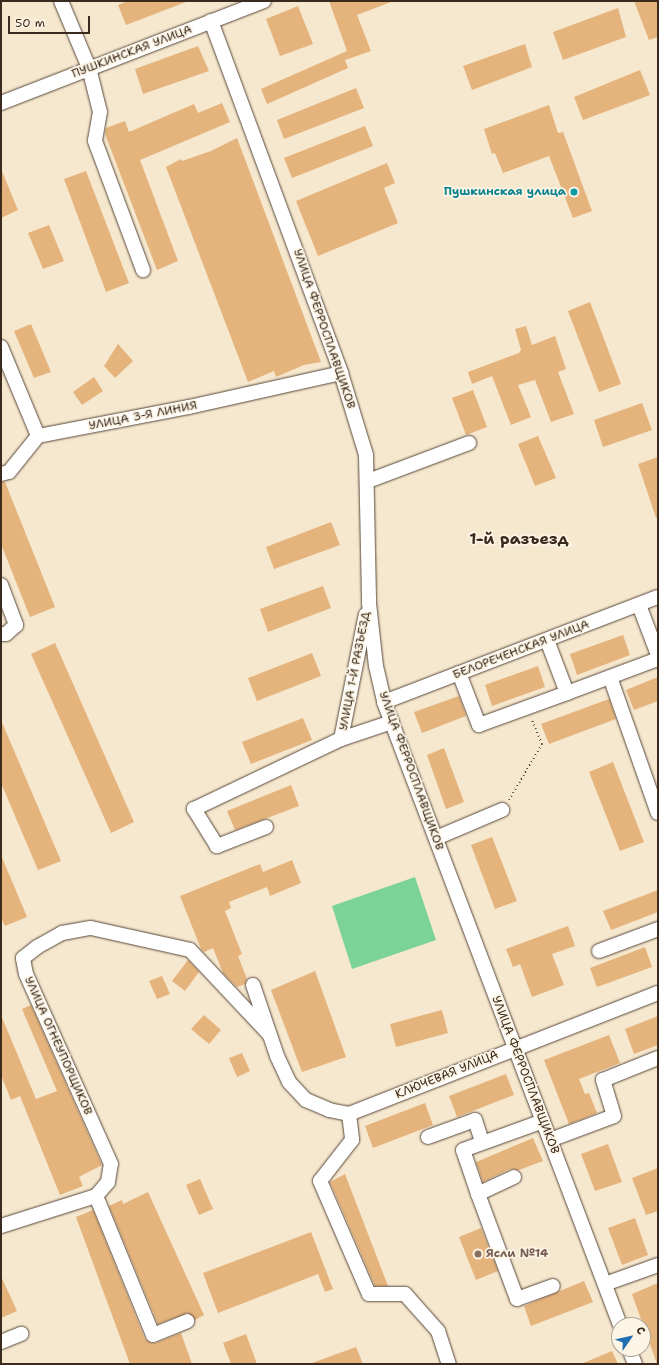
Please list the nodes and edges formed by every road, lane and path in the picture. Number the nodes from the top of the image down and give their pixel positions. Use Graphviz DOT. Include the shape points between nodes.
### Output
graph roads {
  1 [pos="61,1"];
  2 [pos="264,1"];
  3 [pos="211,21"];
  4 [pos="89,68"];
  5 [pos="1,103"];
  6 [pos="143,270"];
  7 [pos="1,347"];
  8 [pos="342,372"];
  9 [pos="38,436"];
  10 [pos="469,443"];
  11 [pos="1,474"];
  12 [pos="368,481"];
  13 [pos="1,585"];
  14 [pos="658,597"];
  15 [pos="369,603"];
  16 [pos="639,605"];
  17 [pos="1,634"];
  18 [pos="547,640"];
  19 [pos="658,655"];
  20 [pos="658,659"];
  21 [pos="459,673"];
  22 [pos="610,677"];
  23 [pos="567,693"];
  24 [pos="384,702"];
  25 [pos="527,707"];
  26 [pos="392,722"];
  27 [pos="341,739"];
  28 [pos="502,810"];
  29 [pos="658,812"];
  30 [pos="266,827"];
  31 [pos="436,838"];
  32 [pos="658,929"];
  33 [pos="599,951"];
  34 [pos="253,985"];
  35 [pos="658,993"];
  36 [pos="269,1034"];
  37 [pos="515,1048"];
  38 [pos="658,1058"];
  39 [pos="349,1114"];
  40 [pos="543,1121"];
  41 [pos="428,1137"];
  42 [pos="550,1140"];
  43 [pos="482,1142"];
  44 [pos="514,1177"];
  45 [pos="478,1194"];
  46 [pos="96,1196"];
  47 [pos="1,1226"];
  48 [pos="658,1265"];
  49 [pos="605,1284"];
  50 [pos="553,1286"];
  51 [pos="617,1317"];
  52 [pos="186,1321"];
  53 [pos="21,1334"];
  54 [pos="1,1342"];
  55 [pos="449,1364"];
  1 -- 4 [label="street"];
  2 -- 3 [label="street, ПУШКИНСКАЯ УЛИЦА"];
  3 -- 4 [label="street, ПУШКИНСКАЯ УЛИЦА"];
  3 -- 8 [label="street, УЛИЦА ФЕРРОСПЛАВЩИКОВ"];
  4 -- 5 [label="street, ПУШКИНСКАЯ УЛИЦА"];
  4 -- 6 [label="street" via="100,112 95,141"];
  7 -- 9 [label="street"];
  8 -- 9 [label="street, УЛИЦА 3-Я ЛИНИЯ" via="188,407"];
  8 -- 12 [label="street, УЛИЦА ФЕРРОСПЛАВЩИКОВ" via="366,455"];
  9 -- 11 [label="street" via="9,472"];
  10 -- 12 [label="street"];
  12 -- 15 [label="street, УЛИЦА ФЕРРОСПЛАВЩИКОВ"];
  13 -- 17 [label="street" via="16,625 6,634"];
  14 -- 16 [label="street, БЕЛОРЕЧЕНСКАЯ УЛИЦА"];
  15 -- 24 [label="street, УЛИЦА ФЕРРОСПЛАВЩИКОВ" via="376,666"];
  15 -- 27 [label="street, УЛИЦА 1-Й РАЗЪЕЗД"];
  16 -- 18 [label="street, БЕЛОРЕЧЕНСКАЯ УЛИЦА"];
  16 -- 19 [label="street"];
  18 -- 21 [label="street, БЕЛОРЕЧЕНСКАЯ УЛИЦА"];
  18 -- 23 [label="street"];
  20 -- 22 [label="street"];
  21 -- 24 [label="street, БЕЛОРЕЧЕНСКАЯ УЛИЦА"];
  21 -- 25 [label="street" via="479,725"];
  22 -- 23 [label="street"];
  22 -- 29 [label="street"];
  23 -- 25 [label="street"];
  24 -- 26 [label="street, УЛИЦА ФЕРРОСПЛАВЩИКОВ"];
  25 -- 28 [label="path" via="542,744"];
  26 -- 27 [label="street"];
  26 -- 31 [label="street, УЛИЦА ФЕРРОСПЛАВЩИКОВ"];
  27 -- 30 [label="street" via="194,809 217,846"];
  28 -- 31 [label="street"];
  31 -- 37 [label="street, УЛИЦА ФЕРРОСПЛАВЩИКОВ"];
  32 -- 33 [label="street"];
  34 -- 36 [label="street"];
  35 -- 37 [label="street, КЛЮЧЕВАЯ УЛИЦА"];
  36 -- 39 [label="street" via="289,1082 306,1100 329,1110"];
  36 -- 46 [label="street, УЛИЦА ОГНЕУПОРЩИКОВ" via="190,950 91,928 62,933 23,958 26,974 110,1164 108,1182"];
  37 -- 39 [label="street, КЛЮЧЕВАЯ УЛИЦА"];
  37 -- 40 [label="street, УЛИЦА ФЕРРОСПЛАВЩИКОВ"];
  38 -- 42 [label="street" via="602,1080 614,1116"];
  39 -- 55 [label="street" via="352,1140 320,1181 369,1294 405,1294 438,1331"];
  40 -- 42 [label="street, УЛИЦА ФЕРРОСПЛАВЩИКОВ"];
  40 -- 43 [label="street"];
  41 -- 43 [label="street" via="475,1120"];
  42 -- 49 [label="street, УЛИЦА ФЕРРОСПЛАВЩИКОВ"];
  43 -- 45 [label="street" via="463,1150"];
  44 -- 45 [label="street"];
  45 -- 50 [label="street" via="517,1299"];
  46 -- 47 [label="street"];
  46 -- 52 [label="street" via="153,1335"];
  48 -- 49 [label="street"];
  49 -- 51 [label="street, УЛИЦА ФЕРРОСПЛАВЩИКОВ"];
  53 -- 54 [label="street"];
}
